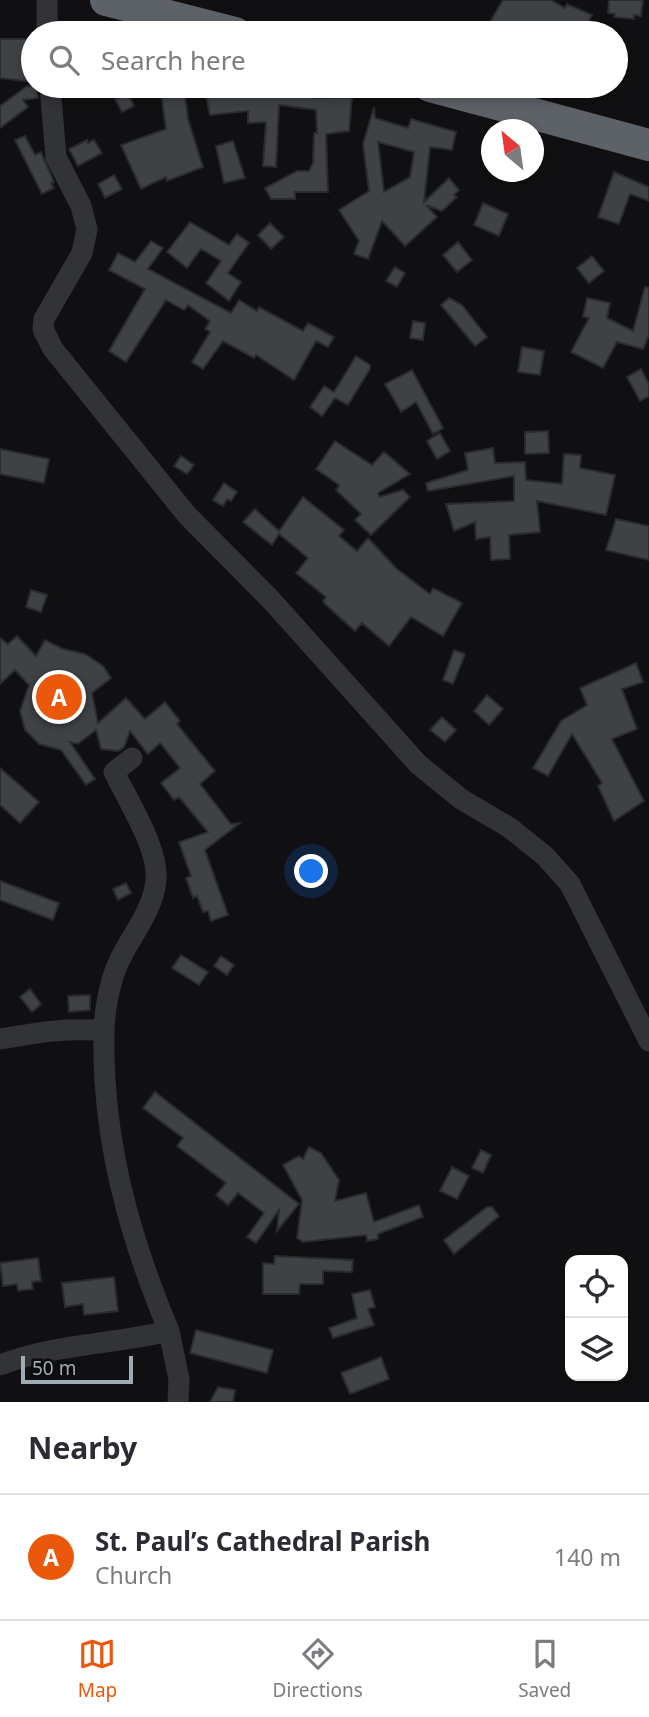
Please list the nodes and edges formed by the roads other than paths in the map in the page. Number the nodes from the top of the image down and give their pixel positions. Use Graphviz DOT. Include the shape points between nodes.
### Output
graph roads {
  1 [pos="47,0"];
  2 [pos="106,0"];
  3 [pos="47,21"];
  4 [pos="188,21"];
  5 [pos="51,98"];
  6 [pos="475,98"];
  7 [pos="649,145"];
  8 [pos="132,758"];
  9 [pos="104,1031"];
  10 [pos="0,1039"];
  11 [pos="649,1041"];
  12 [pos="169,1331"];
  13 [pos="0,1365"];
  14 [pos="178,1402"];
  1 -- 3 [label="street"];
  2 -- 4 [label="highway"];
  5 -- 11 [label="street" via="56,157 82,206 87,229 82,253 44,319 43,330 53,349 187,514 272,600 418,764 461,799 510,828 570,884"];
  6 -- 7 [label="highway"];
  8 -- 9 [label="street" via="114,772 152,851 156,879 149,908 117,965"];
  9 -- 10 [label="street" via="82,1028"];
  9 -- 12 [label="street" via="108,1111 118,1180 128,1224"];
  12 -- 13 [label="street" via="134,1340 81,1343"];
  12 -- 14 [label="street" via="179,1380"];
}
